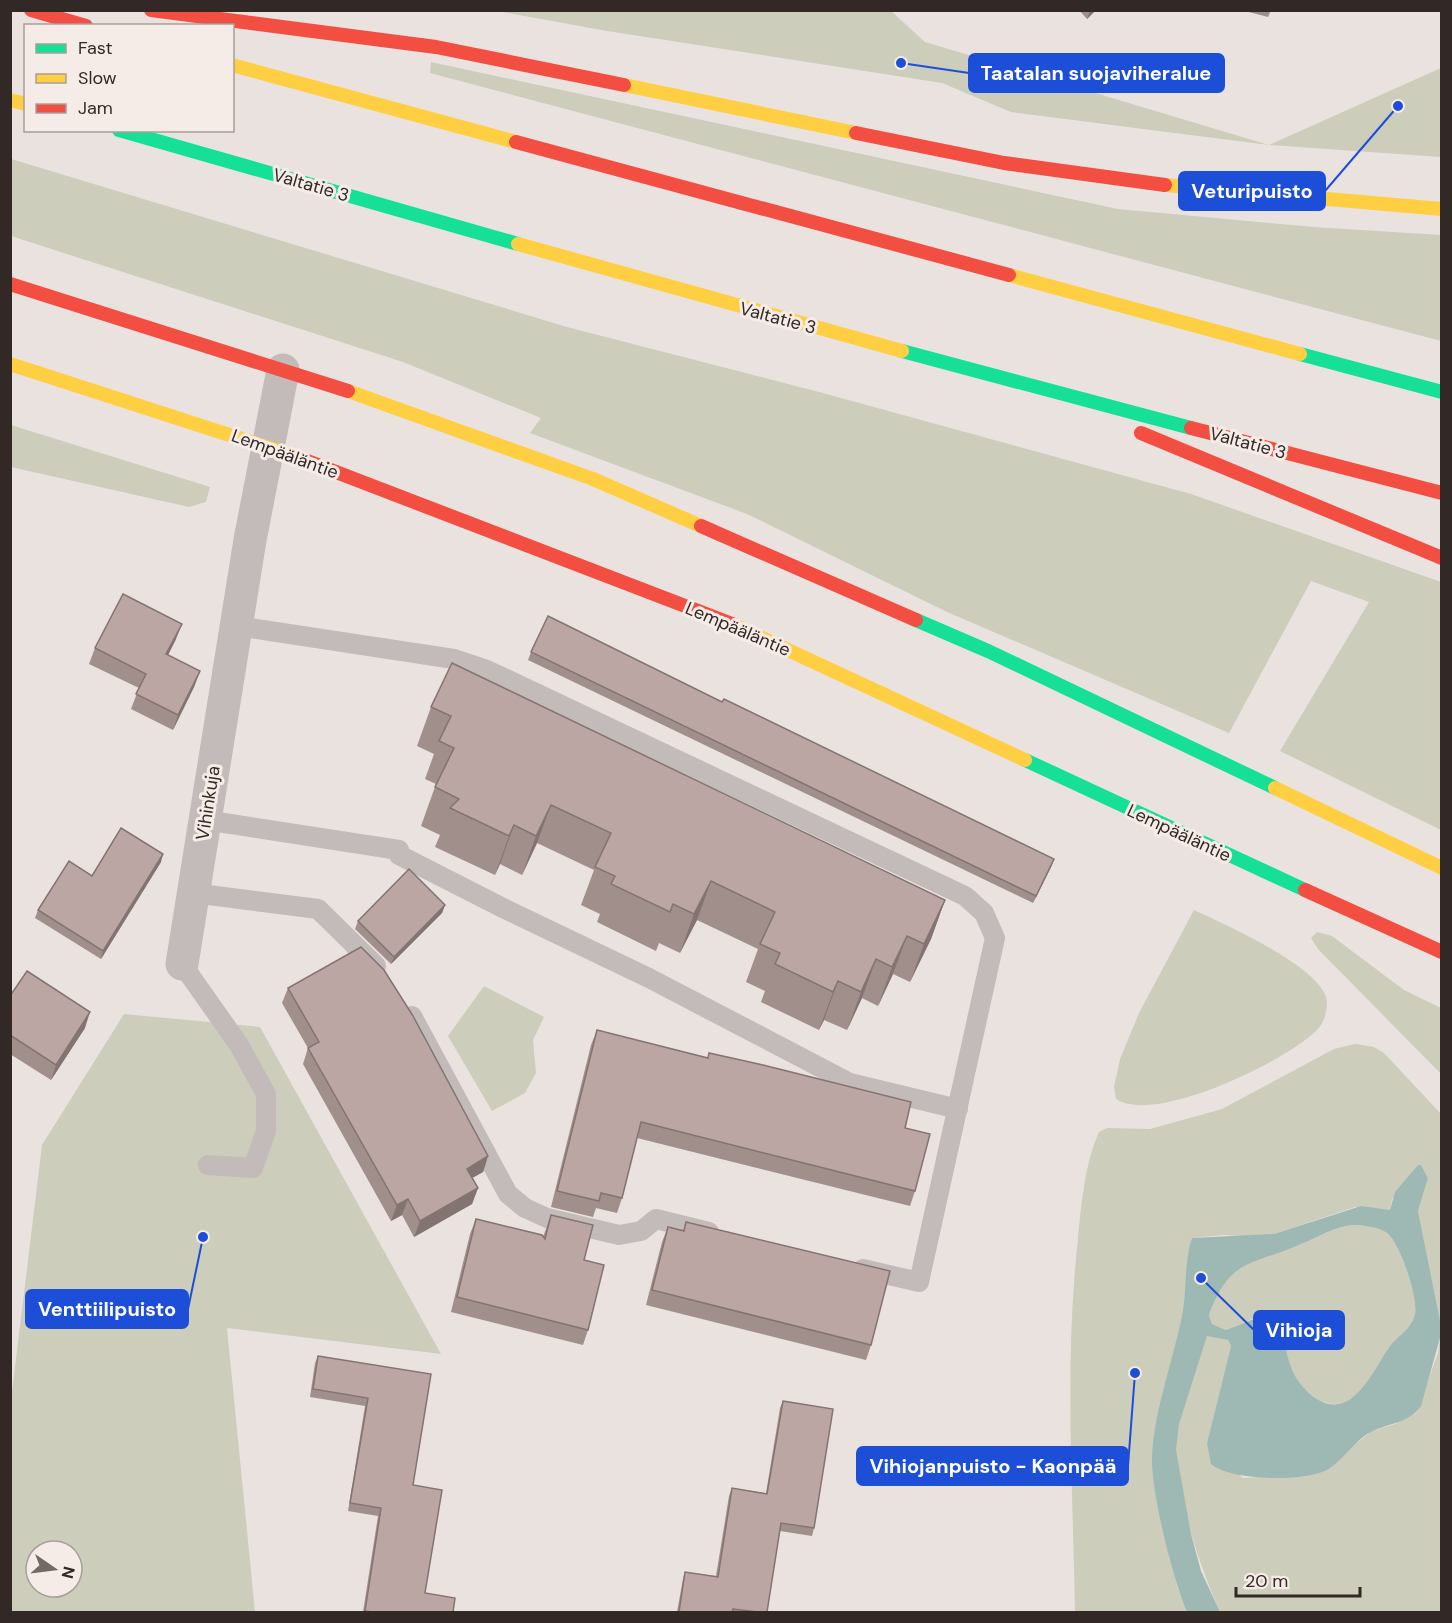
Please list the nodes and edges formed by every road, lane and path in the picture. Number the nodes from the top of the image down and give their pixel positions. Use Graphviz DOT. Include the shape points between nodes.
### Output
graph roads {
  1 [pos="31,10"];
  2 [pos="151,10"];
  3 [pos="79,24"];
  4 [pos="234,66"];
  5 [pos="126,132"];
  6 [pos="1442,209"];
  7 [pos="10,284"];
  8 [pos="10,364"];
  9 [pos="283,370"];
  10 [pos="1028,386"];
  11 [pos="1442,392"];
  12 [pos="268,446"];
  13 [pos="1442,494"];
  14 [pos="1442,558"];
  15 [pos="237,626"];
  16 [pos="205,820"];
  17 [pos="1442,867"];
  18 [pos="193,893"];
  19 [pos="1442,952"];
  20 [pos="182,964"];
  21 [pos="388,978"];
  22 [pos="400,997"];
  23 [pos="958,1109"];
  24 [pos="208,1165"];
  25 [pos="724,1236"];
  26 [pos="839,1263"];
  1 -- 3 [label="main road"];
  2 -- 6 [label="main road" via="436,47 1004,163 1146,183"];
  4 -- 11 [label="main road"];
  5 -- 10 [label="main road, Valtatie 3"];
  7 -- 9 [label="main road"];
  8 -- 12 [label="main road, Lempääläntie"];
  9 -- 12 [label="street, Vihinkuja"];
  9 -- 17 [label="main road" via="593,479 988,651"];
  10 -- 13 [label="main road, Valtatie 3"];
  10 -- 14 [label="main road"];
  12 -- 15 [label="street, Vihinkuja"];
  12 -- 19 [label="main road, Lempääläntie" via="752,632 1230,857"];
  15 -- 16 [label="street, Vihinkuja"];
  15 -- 23 [label="lane" via="454,659 487,670 965,896 984,913 995,938"];
  16 -- 18 [label="street, Vihinkuja"];
  16 -- 23 [label="lane" via="399,849 399,855 649,978 850,1083"];
  18 -- 20 [label="street, Vihinkuja"];
  18 -- 21 [label="lane" via="318,909"];
  20 -- 24 [label="lane, Vihinkuja" via="239,1045 266,1094 266,1131 253,1168"];
  22 -- 25 [label="lane" via="508,1194 525,1208 547,1218 619,1235 641,1231 656,1219"];
  23 -- 26 [label="lane" via="919,1282"];
}
